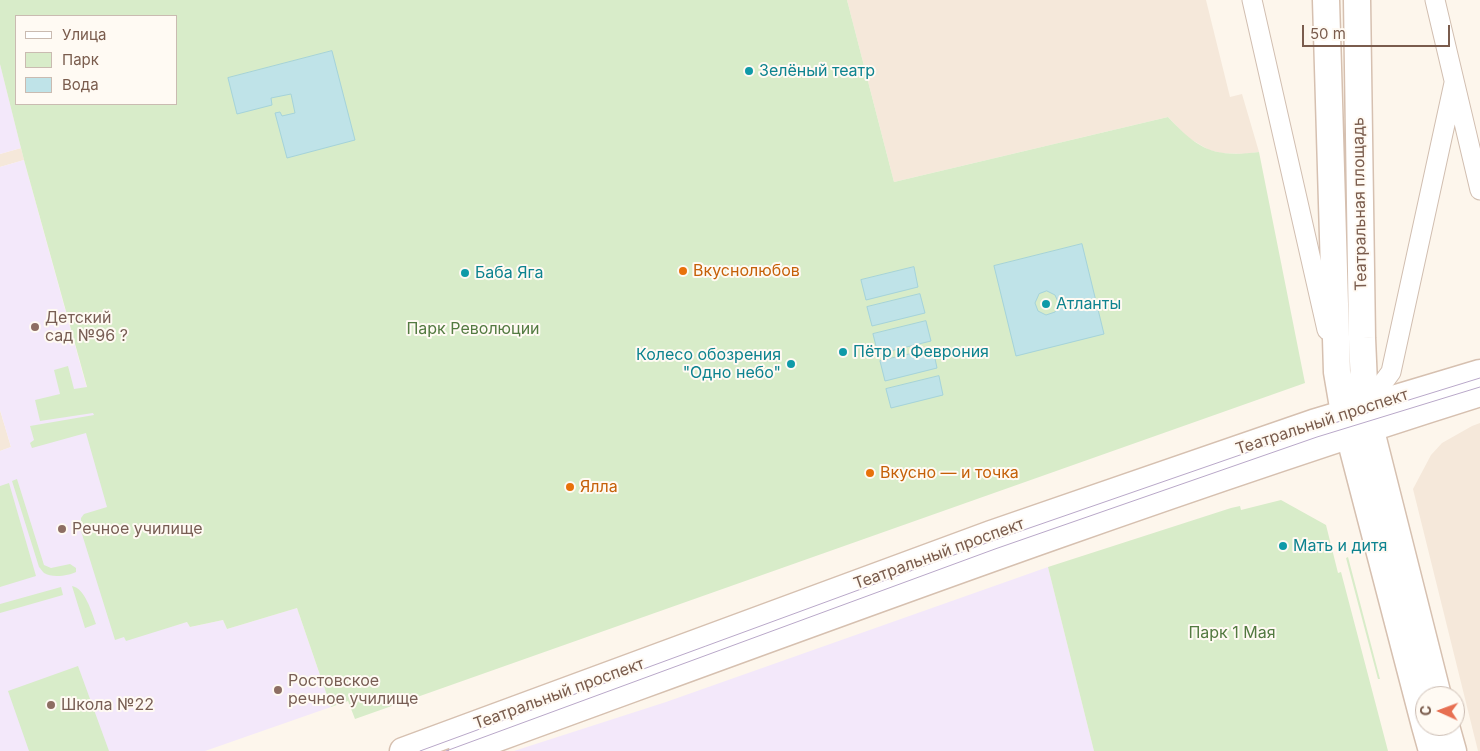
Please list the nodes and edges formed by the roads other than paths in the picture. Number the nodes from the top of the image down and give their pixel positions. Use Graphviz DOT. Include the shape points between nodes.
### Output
graph roads {
  1 [pos="1252,0"];
  2 [pos="1326,0"];
  3 [pos="1357,0"];
  4 [pos="1435,0"];
  5 [pos="1454,83"];
  6 [pos="1480,190"];
  7 [pos="1336,372"];
  8 [pos="1480,373"];
  9 [pos="1480,393"];
  10 [pos="1357,421"];
  11 [pos="1416,686"];
  12 [pos="1435,686"];
  13 [pos="1428,736"];
  14 [pos="1449,736"];
  15 [pos="403,751"];
  16 [pos="462,751"];
  17 [pos="1432,751"];
  18 [pos="1453,751"];
  1 -- 7 [label="street, Театральная площадь"];
  2 -- 7 [label="main road, Театральная площадь"];
  3 -- 10 [label="main road, Театральная площадь" via="1362,338"];
  4 -- 5 [label="street"];
  5 -- 6 [label="street"];
  5 -- 10 [label="street" via="1391,372"];
  7 -- 10 [label="main road, Театральная площадь"];
  8 -- 10 [label="main road, Театральный проспект"];
  9 -- 10 [label="main road, Театральный проспект"];
  10 -- 11 [label="main road"];
  10 -- 12 [label="main road"];
  10 -- 15 [label="main road, Театральный проспект" via="991,534"];
  10 -- 16 [label="main road, Театральный проспект"];
  13 -- 17 [label="main road"];
  14 -- 18 [label="main road"];
}
